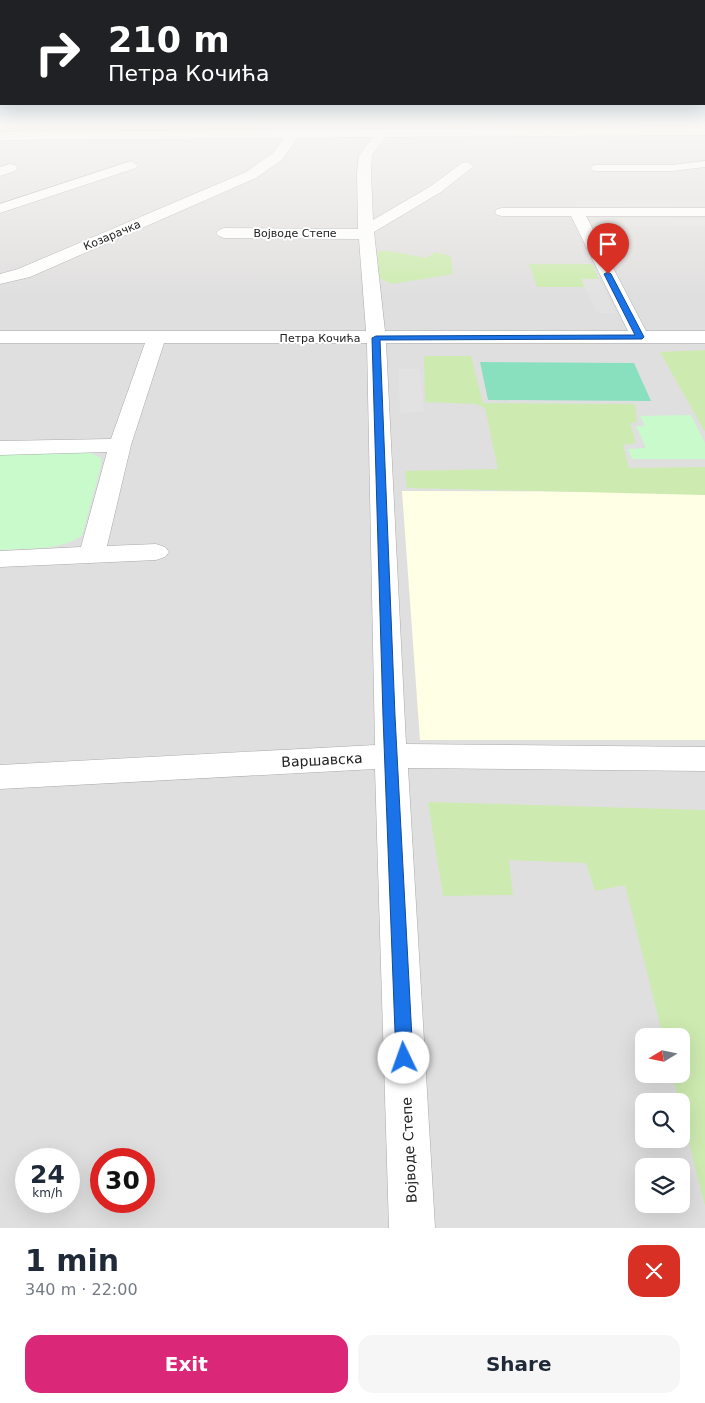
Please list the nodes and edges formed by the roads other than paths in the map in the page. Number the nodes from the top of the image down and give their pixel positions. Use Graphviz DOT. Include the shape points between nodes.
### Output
graph roads {
  1 [pos="79,182"];
  2 [pos="235,182"];
  3 [pos="365,182"];
  4 [pos="445,182"];
  5 [pos="0,209"];
  6 [pos="502,212"];
  7 [pos="576,212"];
  8 [pos="705,212"];
  9 [pos="366,232"];
  10 [pos="224,233"];
  11 [pos="0,280"];
  12 [pos="0,337"];
  13 [pos="156,337"];
  14 [pos="640,337"];
  15 [pos="705,337"];
  16 [pos="376,338"];
  17 [pos="120,444"];
  18 [pos="0,448"];
  19 [pos="156,552"];
  20 [pos="92,554"];
  21 [pos="0,559"];
  22 [pos="390,756"];
  23 [pos="705,759"];
  24 [pos="0,777"];
  25 [pos="412,1228"];
  1 -- 5 [label="street"];
  2 -- 11 [label="street, Козарачка" via="24,273"];
  3 -- 9 [label="street, Војводе Степе"];
  4 -- 9 [label="street"];
  6 -- 7 [label="street"];
  7 -- 8 [label="street"];
  7 -- 14 [label="street"];
  9 -- 10 [label="street, Војводе Степе"];
  9 -- 16 [label="street, Војводе Степе"];
  12 -- 13 [label="street, Петра Кочића"];
  13 -- 16 [label="street, Петра Кочића"];
  13 -- 17 [label="street"];
  14 -- 15 [label="street, Петра Кочића"];
  14 -- 16 [label="street, Петра Кочића"];
  16 -- 22 [label="street, Војводе Степе"];
  17 -- 18 [label="street"];
  17 -- 20 [label="street"];
  19 -- 20 [label="street"];
  20 -- 21 [label="street"];
  22 -- 23 [label="street, Варшавска"];
  22 -- 24 [label="street, Варшавска"];
  22 -- 25 [label="street, Војводе Степе"];
}
